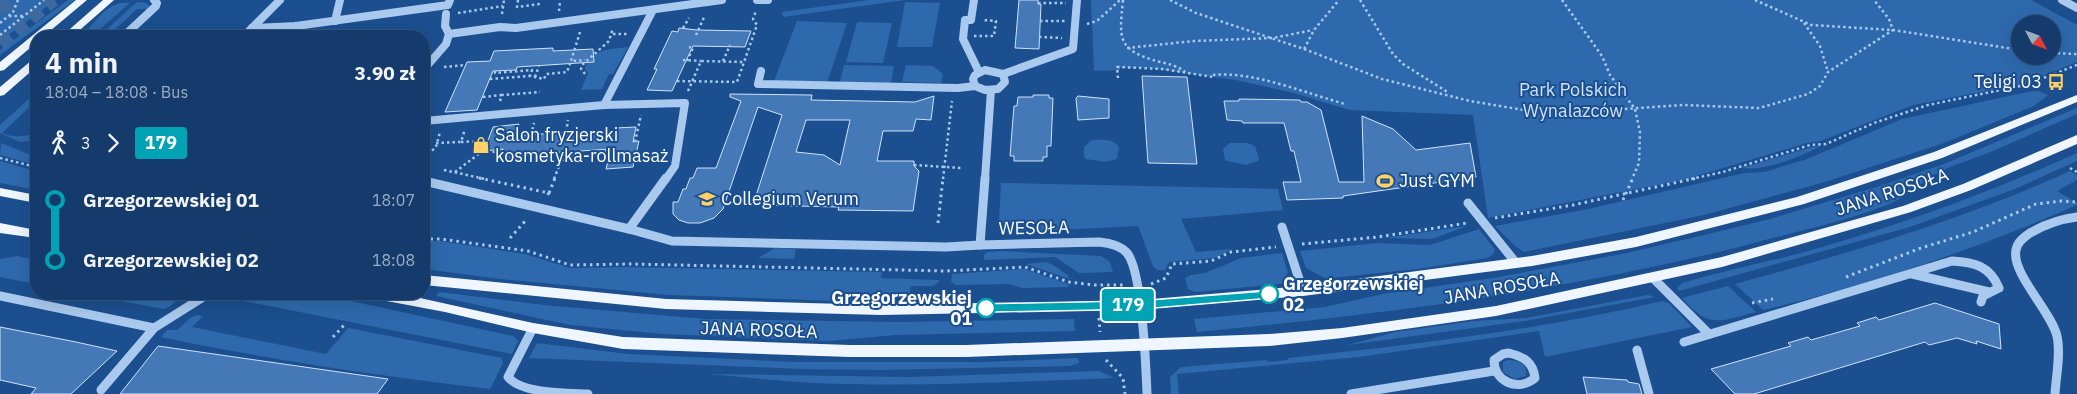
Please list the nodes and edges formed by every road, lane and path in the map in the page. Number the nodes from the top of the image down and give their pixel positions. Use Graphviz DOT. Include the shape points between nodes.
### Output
graph roads {
  1 [pos="18,0"];
  2 [pos="44,0"];
  3 [pos="82,0"];
  4 [pos="110,0"];
  5 [pos="154,0"];
  6 [pos="280,0"];
  7 [pos="340,0"];
  8 [pos="518,0"];
  9 [pos="663,0"];
  10 [pos="722,0"];
  11 [pos="757,0"];
  12 [pos="768,0"];
  13 [pos="974,0"];
  14 [pos="1121,0"];
  15 [pos="1170,0"];
  16 [pos="1339,0"];
  17 [pos="1360,0"];
  18 [pos="1562,0"];
  19 [pos="1754,0"];
  20 [pos="1874,0"];
  21 [pos="2062,0"];
  22 [pos="710,2"];
  23 [pos="1076,2"];
  24 [pos="449,3"];
  25 [pos="1038,3"];
  26 [pos="540,4"];
  27 [pos="503,6"];
  28 [pos="663,8"];
  29 [pos="2077,8"];
  30 [pos="652,10"];
  31 [pos="446,14"];
  32 [pos="754,14"];
  33 [pos="615,15"];
  34 [pos="9,16"];
  35 [pos="23,16"];
  36 [pos="689,17"];
  37 [pos="584,19"];
  38 [pos="971,20"];
  39 [pos="334,21"];
  40 [pos="1040,21"];
  41 [pos="1804,22"];
  42 [pos="0,23"];
  43 [pos="1076,23"];
  44 [pos="296,26"];
  45 [pos="252,28"];
  46 [pos="683,28"];
  47 [pos="46,30"];
  48 [pos="74,30"];
  49 [pos="130,30"];
  50 [pos="293,30"];
  51 [pos="1314,30"];
  52 [pos="1893,30"];
  53 [pos="449,34"];
  54 [pos="0,35"];
  55 [pos="696,35"];
  56 [pos="962,35"];
  57 [pos="1040,37"];
  58 [pos="1075,38"];
  59 [pos="1276,38"];
  60 [pos="30,43"];
  61 [pos="730,45"];
  62 [pos="689,47"];
  63 [pos="1127,48"];
  64 [pos="2011,49"];
  65 [pos="1304,50"];
  66 [pos="2061,53"];
  67 [pos="2077,54"];
  68 [pos="572,60"];
  69 [pos="586,60"];
  70 [pos="683,60"];
  71 [pos="687,61"];
  72 [pos="701,61"];
  73 [pos="430,62"];
  74 [pos="723,62"];
  75 [pos="745,62"];
  76 [pos="2077,64"];
  77 [pos="466,65"];
  78 [pos="538,66"];
  79 [pos="30,67"];
  80 [pos="439,67"];
  81 [pos="0,68"];
  82 [pos="495,71"];
  83 [pos="761,71"];
  84 [pos="979,72"];
  85 [pos="1185,72"];
  86 [pos="1828,72"];
  87 [pos="585,74"];
  88 [pos="1003,74"];
  89 [pos="530,76"];
  90 [pos="535,77"];
  91 [pos="1118,78"];
  92 [pos="490,79"];
  93 [pos="677,81"];
  94 [pos="692,82"];
  95 [pos="975,86"];
  96 [pos="953,88"];
  97 [pos="991,90"];
  98 [pos="540,92"];
  99 [pos="0,93"];
  100 [pos="502,95"];
  101 [pos="1454,96"];
  102 [pos="483,97"];
  103 [pos="2077,98"];
  104 [pos="685,103"];
  105 [pos="644,104"];
  106 [pos="1345,104"];
  107 [pos="604,105"];
  108 [pos="1635,109"];
  109 [pos="494,115"];
  110 [pos="445,119"];
  111 [pos="430,120"];
  112 [pos="463,134"];
  113 [pos="482,140"];
  114 [pos="2077,140"];
  115 [pos="460,142"];
  116 [pos="636,142"];
  117 [pos="436,143"];
  118 [pos="610,150"];
  119 [pos="503,151"];
  120 [pos="430,152"];
  121 [pos="594,152"];
  122 [pos="0,158"];
  123 [pos="561,161"];
  124 [pos="914,164"];
  125 [pos="30,166"];
  126 [pos="946,167"];
  127 [pos="961,168"];
  128 [pos="2070,168"];
  129 [pos="455,172"];
  130 [pos="2077,172"];
  131 [pos="430,182"];
  132 [pos="0,192"];
  133 [pos="550,193"];
  134 [pos="1626,195"];
  135 [pos="30,198"];
  136 [pos="1623,200"];
  137 [pos="2077,202"];
  138 [pos="1468,203"];
  139 [pos="2077,217"];
  140 [pos="1484,220"];
  141 [pos="938,223"];
  142 [pos="1282,227"];
  143 [pos="0,228"];
  144 [pos="629,229"];
  145 [pos="30,233"];
  146 [pos="430,239"];
  147 [pos="980,245"];
  148 [pos="1290,246"];
  149 [pos="1516,264"];
  150 [pos="1911,274"];
  151 [pos="1652,278"];
  152 [pos="1843,278"];
  153 [pos="430,281"];
  154 [pos="1154,284"];
  155 [pos="1113,286"];
  156 [pos="1303,292"];
  157 [pos="1989,292"];
  158 [pos="0,296"];
  159 [pos="1778,298"];
  160 [pos="198,300"];
  161 [pos="408,300"];
  162 [pos="1981,302"];
  163 [pos="1752,303"];
  164 [pos="1140,305"];
  165 [pos="1098,316"];
  166 [pos="346,323"];
  167 [pos="154,328"];
  168 [pos="533,328"];
  169 [pos="1100,332"];
  170 [pos="1709,334"];
  171 [pos="333,337"];
  172 [pos="1684,342"];
  173 [pos="1145,344"];
  174 [pos="1637,350"];
  175 [pos="1103,356"];
  176 [pos="1494,371"];
  177 [pos="101,390"];
  178 [pos="588,394"];
  179 [pos="1125,394"];
  180 [pos="1147,394"];
  181 [pos="1351,394"];
  182 [pos="1649,394"];
  183 [pos="2055,394"];
  1 -- 34 [label="path"];
  2 -- 35 [label="path"];
  3 -- 47 [label="main road"];
  4 -- 48 [label="main road"];
  5 -- 49 [label="street" via="156,6"];
  6 -- 45 [label="street"];
  7 -- 39 [label="street"];
  8 -- 26 [label="path" via="517,7"];
  9 -- 28 [label="street"];
  10 -- 22 [label="street"];
  11 -- 12 [label="street"];
  13 -- 38 [label="street"];
  14 -- 43 [label="path" via="1092,24"];
  14 -- 63 [label="path" via="1120,37"];
  15 -- 59 [label="path" via="1196,13"];
  16 -- 51 [label="path"];
  17 -- 101 [label="path" via="1393,54 1403,64"];
  18 -- 108 [label="path"];
  19 -- 41 [label="path"];
  20 -- 52 [label="path" via="1889,19"];
  21 -- 29 [label="street"];
  22 -- 28 [label="street"];
  22 -- 55 [label="path"];
  23 -- 25 [label="path"];
  23 -- 43 [label="street"];
  24 -- 39 [label="street"];
  27 -- 31 [label="path"];
  28 -- 30 [label="street"];
  30 -- 33 [label="street"];
  30 -- 107 [label="street"];
  31 -- 53 [label="street" via="445,26"];
  32 -- 75 [label="path" via="757,25"];
  33 -- 37 [label="street"];
  33 -- 69 [label="path" via="609,41"];
  34 -- 35 [label="path"];
  34 -- 42 [label="path"];
  35 -- 54 [label="path"];
  36 -- 46 [label="path"];
  37 -- 53 [label="street"];
  37 -- 68 [label="path"];
  38 -- 56 [label="street" via="965,20"];
  38 -- 56 [label="path" via="996,21 994,36"];
  39 -- 44 [label="street"];
  40 -- 43 [label="path"];
  41 -- 52 [label="path"];
  41 -- 86 [label="path" via="1826,58"];
  43 -- 58 [label="street"];
  44 -- 45 [label="street"];
  44 -- 50 [label="street"];
  51 -- 59 [label="path"];
  51 -- 65 [label="path"];
  52 -- 64 [label="path"];
  52 -- 86 [label="path"];
  53 -- 73 [label="street" via="446,44"];
  56 -- 84 [label="street"];
  57 -- 58 [label="path"];
  58 -- 88 [label="street" via="1073,49 1068,53"];
  59 -- 63 [label="path"];
  59 -- 65 [label="path"];
  60 -- 81 [label="main road"];
  61 -- 74 [label="path"];
  62 -- 71 [label="path" via="693,48"];
  63 -- 85 [label="path"];
  65 -- 101 [label="path" via="1382,79"];
  66 -- 67 [label="path"];
  68 -- 69 [label="path"];
  68 -- 90 [label="path" via="567,72 546,74 544,79"];
  69 -- 87 [label="path" via="580,70"];
  70 -- 71 [label="path"];
  71 -- 72 [label="path"];
  72 -- 74 [label="path"];
  72 -- 94 [label="path"];
  74 -- 75 [label="path"];
  75 -- 94 [label="path" via="737,82"];
  76 -- 134 [label="path" via="2025,85 1928,105 1826,144"];
  77 -- 80 [label="path"];
  78 -- 90 [label="path"];
  79 -- 99 [label="main road"];
  82 -- 89 [label="path" via="532,70"];
  83 -- 96 [label="street" via="758,84"];
  84 -- 88 [label="street" via="992,70"];
  84 -- 95 [label="street" via="972,79"];
  85 -- 91 [label="path" via="1117,67"];
  85 -- 106 [label="path" via="1260,80"];
  86 -- 108 [label="path" via="1820,86 1808,94 1759,108 1683,105"];
  88 -- 97 [label="street" via="1005,82 1002,86"];
  89 -- 90 [label="path"];
  89 -- 92 [label="path"];
  93 -- 94 [label="path"];
  94 -- 104 [label="path"];
  95 -- 96 [label="street"];
  95 -- 97 [label="street"];
  96 -- 126 [label="path"];
  97 -- 147 [label="street, WESOŁA"];
  98 -- 100 [label="path"];
  100 -- 102 [label="path"];
  100 -- 109 [label="path"];
  101 -- 108 [label="path" via="1524,110 1581,112"];
  103 -- 149 [label="main road, JANA ROSOŁA" via="1938,155 1800,201 1636,242"];
  104 -- 105 [label="street"];
  104 -- 144 [label="street" via="675,166"];
  105 -- 107 [label="street"];
  105 -- 116 [label="path"];
  107 -- 109 [label="street"];
  108 -- 134 [label="path" via="1640,132 1639,163"];
  109 -- 110 [label="street"];
  110 -- 111 [label="street"];
  110 -- 117 [label="path"];
  112 -- 115 [label="path"];
  113 -- 115 [label="path"];
  114 -- 151 [label="main road, JANA ROSOŁA" via="1907,209 1722,262"];
  115 -- 117 [label="path"];
  117 -- 120 [label="path"];
  118 -- 121 [label="path"];
  119 -- 129 [label="path" via="480,153"];
  122 -- 125 [label="path"];
  123 -- 133 [label="path"];
  124 -- 126 [label="path"];
  126 -- 127 [label="path"];
  126 -- 141 [label="path"];
  128 -- 130 [label="path"];
  131 -- 144 [label="street"];
  132 -- 135 [label="main road"];
  134 -- 136 [label="path"];
  134 -- 140 [label="path"];
  137 -- 152 [label="path" via="2036,204 1973,232"];
  138 -- 140 [label="street"];
  139 -- 183 [label="street" via="2030,232 2017,242 2014,257 2020,273 2044,307 2057,337"];
  140 -- 148 [label="path"];
  140 -- 149 [label="street"];
  142 -- 148 [label="street"];
  143 -- 145 [label="main road"];
  144 -- 147 [label="street" via="672,241"];
  146 -- 155 [label="path" via="528,251 570,265 946,272 1025,267 1069,282"];
  147 -- 164 [label="street, WESOŁA" via="1112,244 1124,250 1132,260"];
  148 -- 154 [label="path" via="1232,252 1211,261 1172,264 1166,278"];
  148 -- 156 [label="street"];
  149 -- 156 [label="main road, JANA ROSOŁA"];
  150 -- 157 [label="street"];
  150 -- 157 [label="street" via="1952,261 1969,261 1996,277 1999,288"];
  150 -- 170 [label="street"];
  151 -- 170 [label="street"];
  151 -- 173 [label="main road, JANA ROSOŁA" via="1496,311 1342,333 1269,340"];
  153 -- 164 [label="main road, JANA ROSOŁA" via="666,304 881,310"];
  156 -- 164 [label="main road, JANA ROSOŁA"];
  157 -- 162 [label="street" via="1982,296"];
  158 -- 167 [label="street"];
  159 -- 163 [label="path"];
  160 -- 167 [label="street"];
  161 -- 168 [label="main road, JANA ROSOŁA"];
  164 -- 173 [label="street, WESOŁA"];
  165 -- 169 [label="path"];
  166 -- 171 [label="path"];
  167 -- 177 [label="street"];
  168 -- 173 [label="main road, JANA ROSOŁA" via="622,343 850,352"];
  168 -- 178 [label="street" via="508,377 509,382 516,387 541,391"];
  170 -- 172 [label="street"];
  173 -- 180 [label="street, WESOŁA"];
  174 -- 182 [label="street"];
  175 -- 179 [label="path" via="1123,378"];
  176 -- 181 [label="street"];
}
